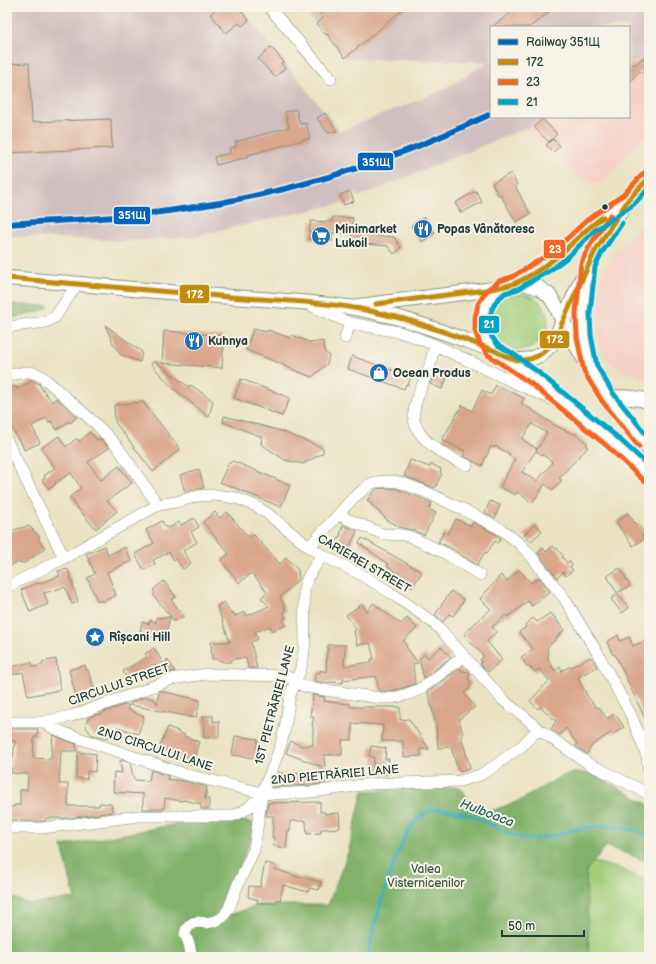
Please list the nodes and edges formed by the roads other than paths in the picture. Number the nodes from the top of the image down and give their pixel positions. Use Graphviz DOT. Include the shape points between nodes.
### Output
graph roads {
  1 [pos="269,7"];
  2 [pos="331,79"];
  3 [pos="649,178"];
  4 [pos="628,200"];
  5 [pos="588,265"];
  6 [pos="7,278"];
  7 [pos="78,284"];
  8 [pos="509,285"];
  9 [pos="308,304"];
  10 [pos="349,307"];
  11 [pos="563,322"];
  12 [pos="350,323"];
  13 [pos="7,327"];
  14 [pos="345,338"];
  15 [pos="435,344"];
  16 [pos="493,350"];
  17 [pos="508,359"];
  18 [pos="590,368"];
  19 [pos="7,376"];
  20 [pos="608,397"];
  21 [pos="649,401"];
  22 [pos="571,408"];
  23 [pos="7,441"];
  24 [pos="649,449"];
  25 [pos="466,464"];
  26 [pos="649,476"];
  27 [pos="158,505"];
  28 [pos="338,515"];
  29 [pos="309,547"];
  30 [pos="322,555"];
  31 [pos="64,558"];
  32 [pos="480,575"];
  33 [pos="7,587"];
  34 [pos="464,656"];
  35 [pos="295,681"];
  36 [pos="7,722"];
  37 [pos="43,722"];
  38 [pos="538,729"];
  39 [pos="649,772"];
  40 [pos="262,794"];
  41 [pos="649,794"];
  42 [pos="7,828"];
  43 [pos="192,957"];
  1 -- 2 [label="street"];
  3 -- 4 [label="main road"];
  4 -- 5 [label="main road"];
  4 -- 8 [label="main road" via="591,225 548,263"];
  5 -- 11 [label="main road"];
  5 -- 18 [label="main road" via="583,313"];
  6 -- 7 [label="main road"];
  7 -- 9 [label="main road"];
  7 -- 13 [label="street" via="55,317 46,322"];
  8 -- 10 [label="main road" via="448,296"];
  8 -- 11 [label="main road" via="527,284 539,288 549,296"];
  8 -- 16 [label="main road" via="492,295 485,306 482,318 482,331"];
  9 -- 10 [label="main road"];
  9 -- 12 [label="street"];
  10 -- 16 [label="main road" via="416,323"];
  11 -- 17 [label="main road" via="547,350 528,360"];
  11 -- 18 [label="main road"];
  12 -- 14 [label="street"];
  12 -- 15 [label="street" via="386,329"];
  15 -- 22 [label="street"];
  15 -- 25 [label="street" via="430,367 413,412 415,426 425,439 447,456"];
  16 -- 17 [label="main road"];
  17 -- 22 [label="main road" via="534,376"];
  18 -- 20 [label="main road"];
  19 -- 27 [label="street" via="33,372 45,379 117,446"];
  20 -- 21 [label="main road"];
  20 -- 24 [label="main road"];
  22 -- 26 [label="main road" via="612,441"];
  23 -- 31 [label="street"];
  27 -- 29 [label="street, CARIEREI STREET" via="198,496 236,498 268,514"];
  27 -- 31 [label="street, CARIEREI STREET"];
  28 -- 29 [label="street"];
  28 -- 32 [label="street" via="383,534 410,537 445,553"];
  28 -- 39 [label="street" via="370,484 387,480 426,492 501,528 531,556 564,598 598,652 631,715 647,756"];
  29 -- 30 [label="street, CARIEREI STREET"];
  30 -- 34 [label="street, CARIEREI STREET" via="362,575 404,601 430,620"];
  30 -- 35 [label="street, 1ST PIETRĂRIEI LANE" via="304,588 304,658"];
  31 -- 33 [label="street, CARIEREI STREET"];
  34 -- 35 [label="street, CIRCULUI STREET" via="418,690 392,698 323,690 303,686"];
  34 -- 38 [label="street, CARIEREI STREET" via="503,700"];
  35 -- 37 [label="street, CIRCULUI STREET" via="276,675 207,674 184,677 172,679 71,716"];
  35 -- 40 [label="street, 1ST PIETRĂRIEI LANE" via="281,744"];
  36 -- 37 [label="street, CIRCULUI STREET"];
  37 -- 40 [label="street, 2ND CIRCULUI LANE" via="70,735 184,774"];
  38 -- 40 [label="street, 2ND PIETRĂRIEI LANE" via="523,745 493,768 460,781 369,784 312,792"];
  38 -- 41 [label="street, CARIEREI STREET" via="589,764"];
  40 -- 42 [label="street, 2ND PIETRĂRIEI LANE" via="247,809 231,816 139,816 42,828"];
  40 -- 43 [label="street" via="254,850 229,908 216,922 193,923 186,930"];
}
